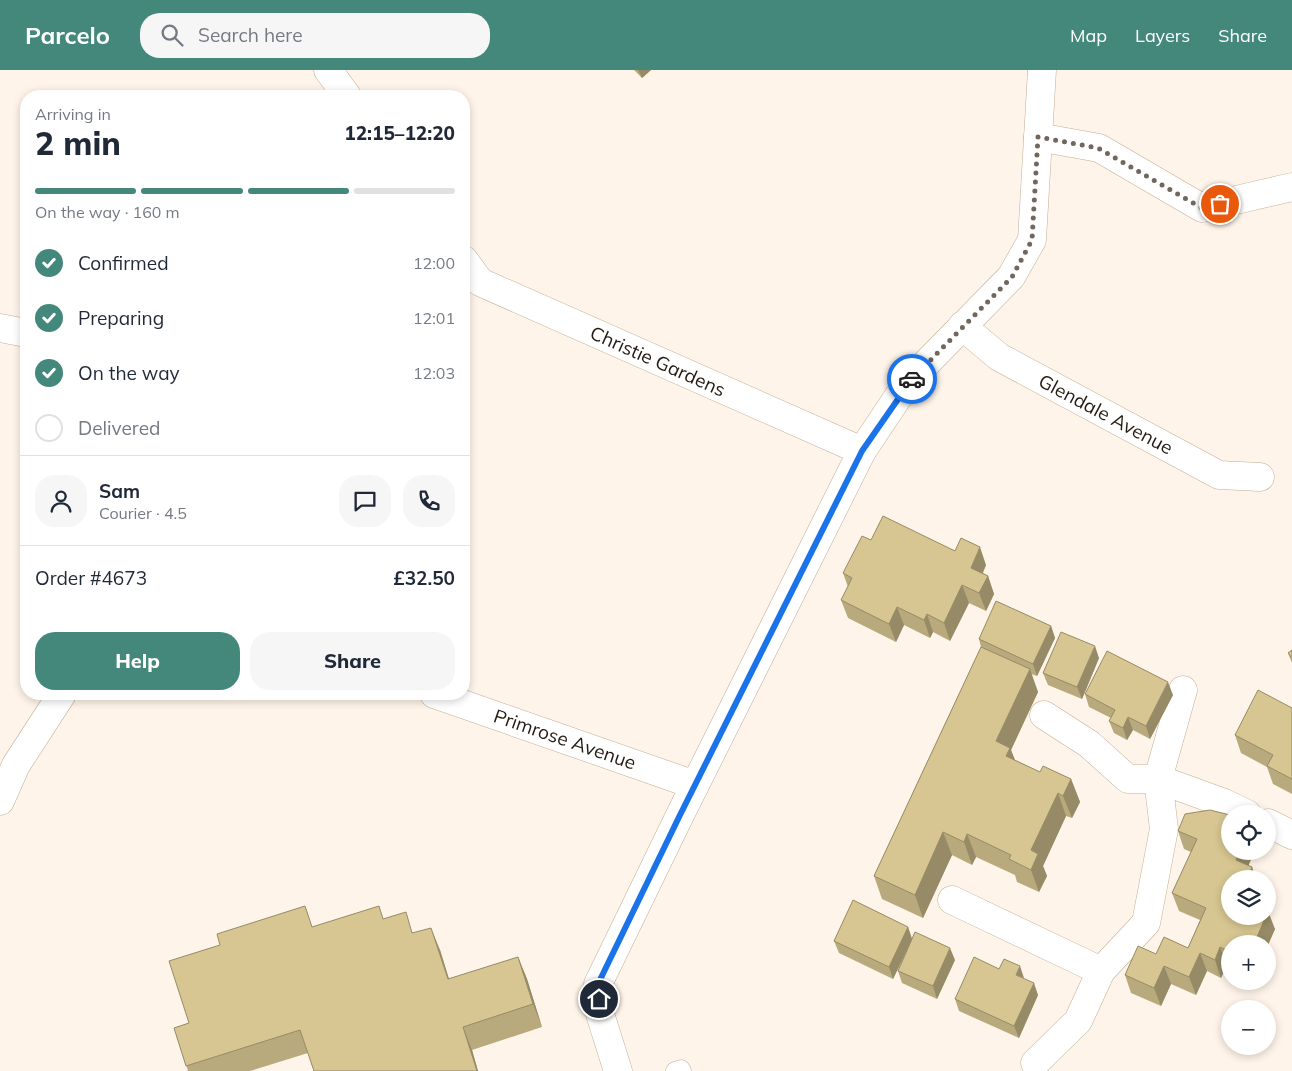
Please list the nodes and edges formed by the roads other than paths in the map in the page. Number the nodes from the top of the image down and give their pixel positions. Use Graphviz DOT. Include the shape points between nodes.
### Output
graph roads {
  1 [pos="328,70"];
  2 [pos="1042,70"];
  3 [pos="343,90"];
  4 [pos="1038,137"];
  5 [pos="1292,187"];
  6 [pos="470,268"];
  7 [pos="962,326"];
  8 [pos="0,328"];
  9 [pos="20,331"];
  10 [pos="862,451"];
  11 [pos="1260,477"];
  12 [pos="1183,690"];
  13 [pos="58,700"];
  14 [pos="451,700"];
  15 [pos="1044,714"];
  16 [pos="1158,779"];
  17 [pos="696,785"];
  18 [pos="0,801"];
  19 [pos="1228,805"];
  20 [pos="1276,827"];
  21 [pos="1292,835"];
  22 [pos="952,900"];
  23 [pos="1101,971"];
  24 [pos="1035,1063"];
  25 [pos="618,1071"];
  26 [pos="675,1071"];
  27 [pos="682,1071"];
  1 -- 3 [label="street"];
  2 -- 4 [label="street"];
  4 -- 5 [label="street" via="1098,148 1202,208"];
  4 -- 7 [label="street" via="1032,240 1012,277"];
  6 -- 10 [label="street, Christie Gardens" via="480,282"];
  7 -- 10 [label="street" via="908,382"];
  7 -- 11 [label="street, Glendale Avenue" via="999,357 1219,475"];
  8 -- 9 [label="street"];
  10 -- 17 [label="street"];
  12 -- 16 [label="street"];
  13 -- 18 [label="street" via="16,765"];
  14 -- 17 [label="street, Primrose Avenue"];
  15 -- 16 [label="street" via="1090,744 1128,779"];
  16 -- 19 [label="street"];
  16 -- 23 [label="street" via="1164,829 1146,923"];
  17 -- 25 [label="street" via="598,984 600,1014"];
  20 -- 21 [label="street"];
  22 -- 23 [label="street"];
  23 -- 24 [label="street" via="1078,1021"];
  26 -- 27 [label="lane"];
}
